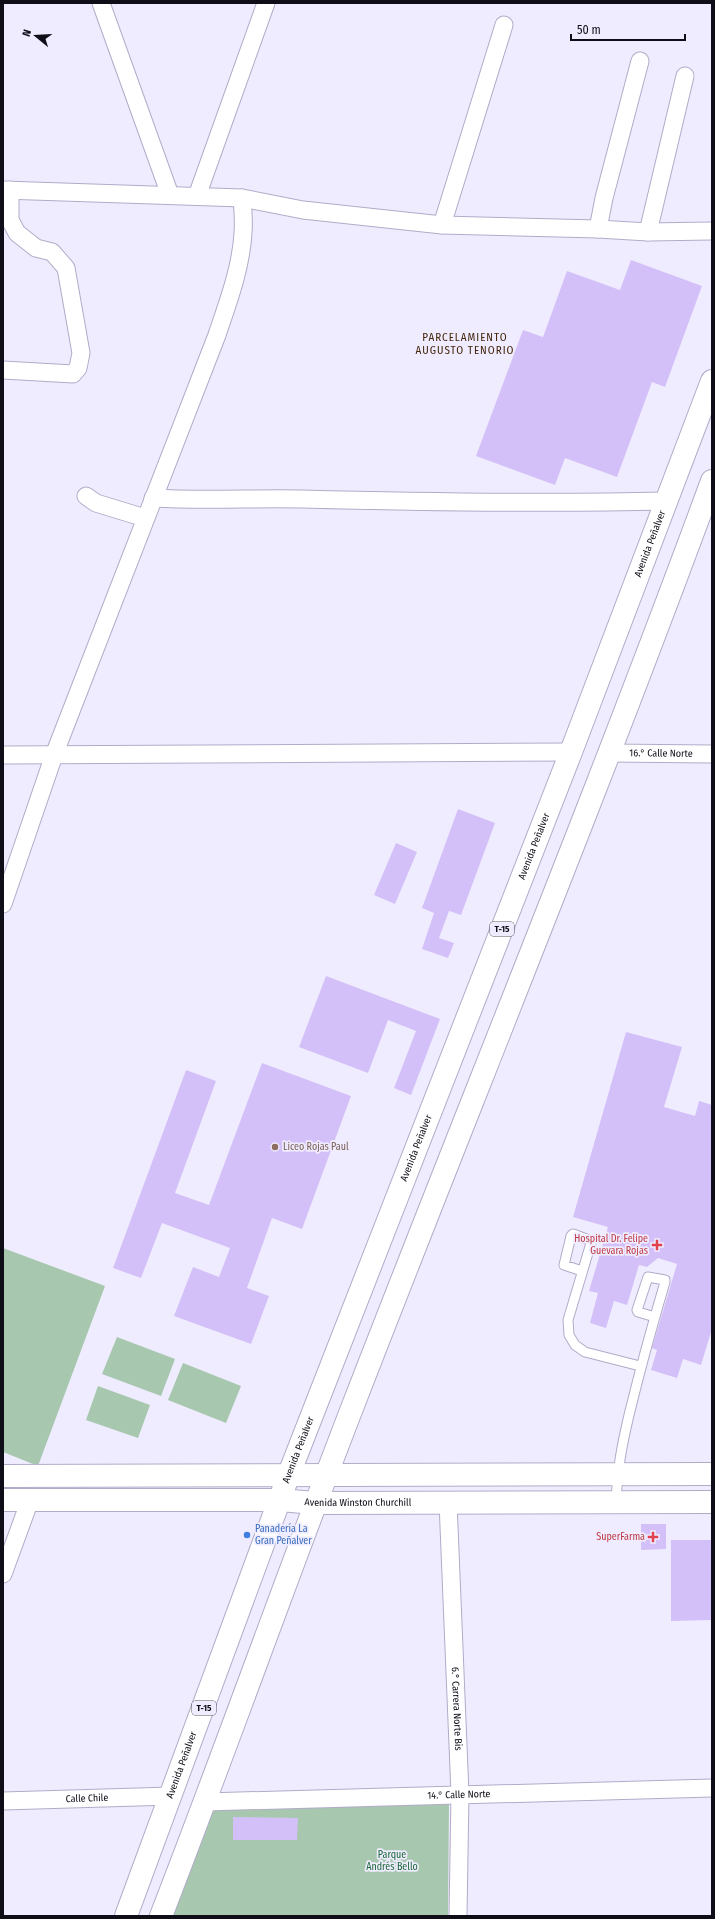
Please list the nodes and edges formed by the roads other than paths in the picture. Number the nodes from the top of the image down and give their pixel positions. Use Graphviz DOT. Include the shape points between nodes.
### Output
graph roads {
  1 [pos="100,3"];
  2 [pos="266,3"];
  3 [pos="504,25"];
  4 [pos="640,61"];
  5 [pos="685,76"];
  6 [pos="6,190"];
  7 [pos="170,195"];
  8 [pos="197,196"];
  9 [pos="242,198"];
  10 [pos="442,225"];
  11 [pos="598,229"];
  12 [pos="712,230"];
  13 [pos="648,232"];
  14 [pos="3,370"];
  15 [pos="712,381"];
  16 [pos="710,494"];
  17 [pos="86,496"];
  18 [pos="153,498"];
  19 [pos="666,501"];
  20 [pos="145,518"];
  21 [pos="571,752"];
  22 [pos="610,753"];
  23 [pos="712,754"];
  24 [pos="3,755"];
  25 [pos="54,755"];
  26 [pos="3,904"];
  27 [pos="582,1270"];
  28 [pos="655,1317"];
  29 [pos="640,1366"];
  30 [pos="289,1474"];
  31 [pos="712,1474"];
  32 [pos="326,1475"];
  33 [pos="616,1475"];
  34 [pos="3,1476"];
  35 [pos="3,1500"];
  36 [pos="30,1500"];
  37 [pos="280,1500"];
  38 [pos="448,1502"];
  39 [pos="616,1502"];
  40 [pos="712,1502"];
  41 [pos="315,1503"];
  42 [pos="3,1574"];
  43 [pos="712,1788"];
  44 [pos="460,1794"];
  45 [pos="172,1796"];
  46 [pos="3,1800"];
  47 [pos="205,1802"];
  48 [pos="126,1916"];
  49 [pos="161,1916"];
  50 [pos="458,1916"];
  1 -- 7 [label="street"];
  2 -- 8 [label="street"];
  3 -- 10 [label="street"];
  4 -- 11 [label="street"];
  5 -- 13 [label="street"];
  6 -- 7 [label="street"];
  6 -- 14 [label="street" via="10,220 17,233 36,248 52,252 66,268 80,353 78,368 73,374"];
  7 -- 8 [label="street"];
  8 -- 9 [label="street"];
  9 -- 10 [label="street" via="303,210"];
  9 -- 18 [label="street" via="243,232 233,289"];
  10 -- 11 [label="street"];
  11 -- 13 [label="street"];
  12 -- 13 [label="street"];
  15 -- 19 [label="main road, Avenida Peñalver / T-15"];
  16 -- 22 [label="main road"];
  17 -- 20 [label="street" via="96,503"];
  18 -- 19 [label="street" via="194,501"];
  18 -- 20 [label="street"];
  19 -- 21 [label="main road, Avenida Peñalver / T-15"];
  20 -- 25 [label="street"];
  21 -- 25 [label="street"];
  21 -- 30 [label="main road, Avenida Peñalver / T-15"];
  22 -- 23 [label="street, 16.° Calle Norte"];
  22 -- 32 [label="main road"];
  24 -- 25 [label="street"];
  25 -- 26 [label="street"];
  27 -- 29 [label="lane" via="568,1320 569,1335 575,1345 586,1352"];
  28 -- 29 [label="lane"];
  29 -- 33 [label="lane"];
  30 -- 32 [label="main road"];
  30 -- 34 [label="main road"];
  30 -- 37 [label="main road, Avenida Peñalver / T-15"];
  31 -- 33 [label="main road"];
  32 -- 33 [label="main road"];
  32 -- 41 [label="main road"];
  33 -- 39 [label="lane"];
  35 -- 36 [label="main road, Avenida Winston Churchill"];
  36 -- 37 [label="main road, Avenida Winston Churchill"];
  36 -- 42 [label="street"];
  37 -- 41 [label="main road, Avenida Winston Churchill"];
  37 -- 45 [label="main road, Avenida Peñalver / T-15"];
  38 -- 39 [label="main road, Avenida Winston Churchill"];
  38 -- 41 [label="main road, Avenida Winston Churchill"];
  38 -- 44 [label="street, 6.° Carrera Norte Bis"];
  39 -- 40 [label="main road, Avenida Winston Churchill"];
  41 -- 47 [label="main road"];
  43 -- 44 [label="street, 14.° Calle Norte"];
  44 -- 47 [label="street, 14.° Calle Norte"];
  44 -- 50 [label="street, 6.° Carrera Norte Bis"];
  45 -- 46 [label="street, Calle Chile"];
  45 -- 48 [label="main road, Avenida Peñalver / T-15"];
  47 -- 49 [label="main road"];
}
